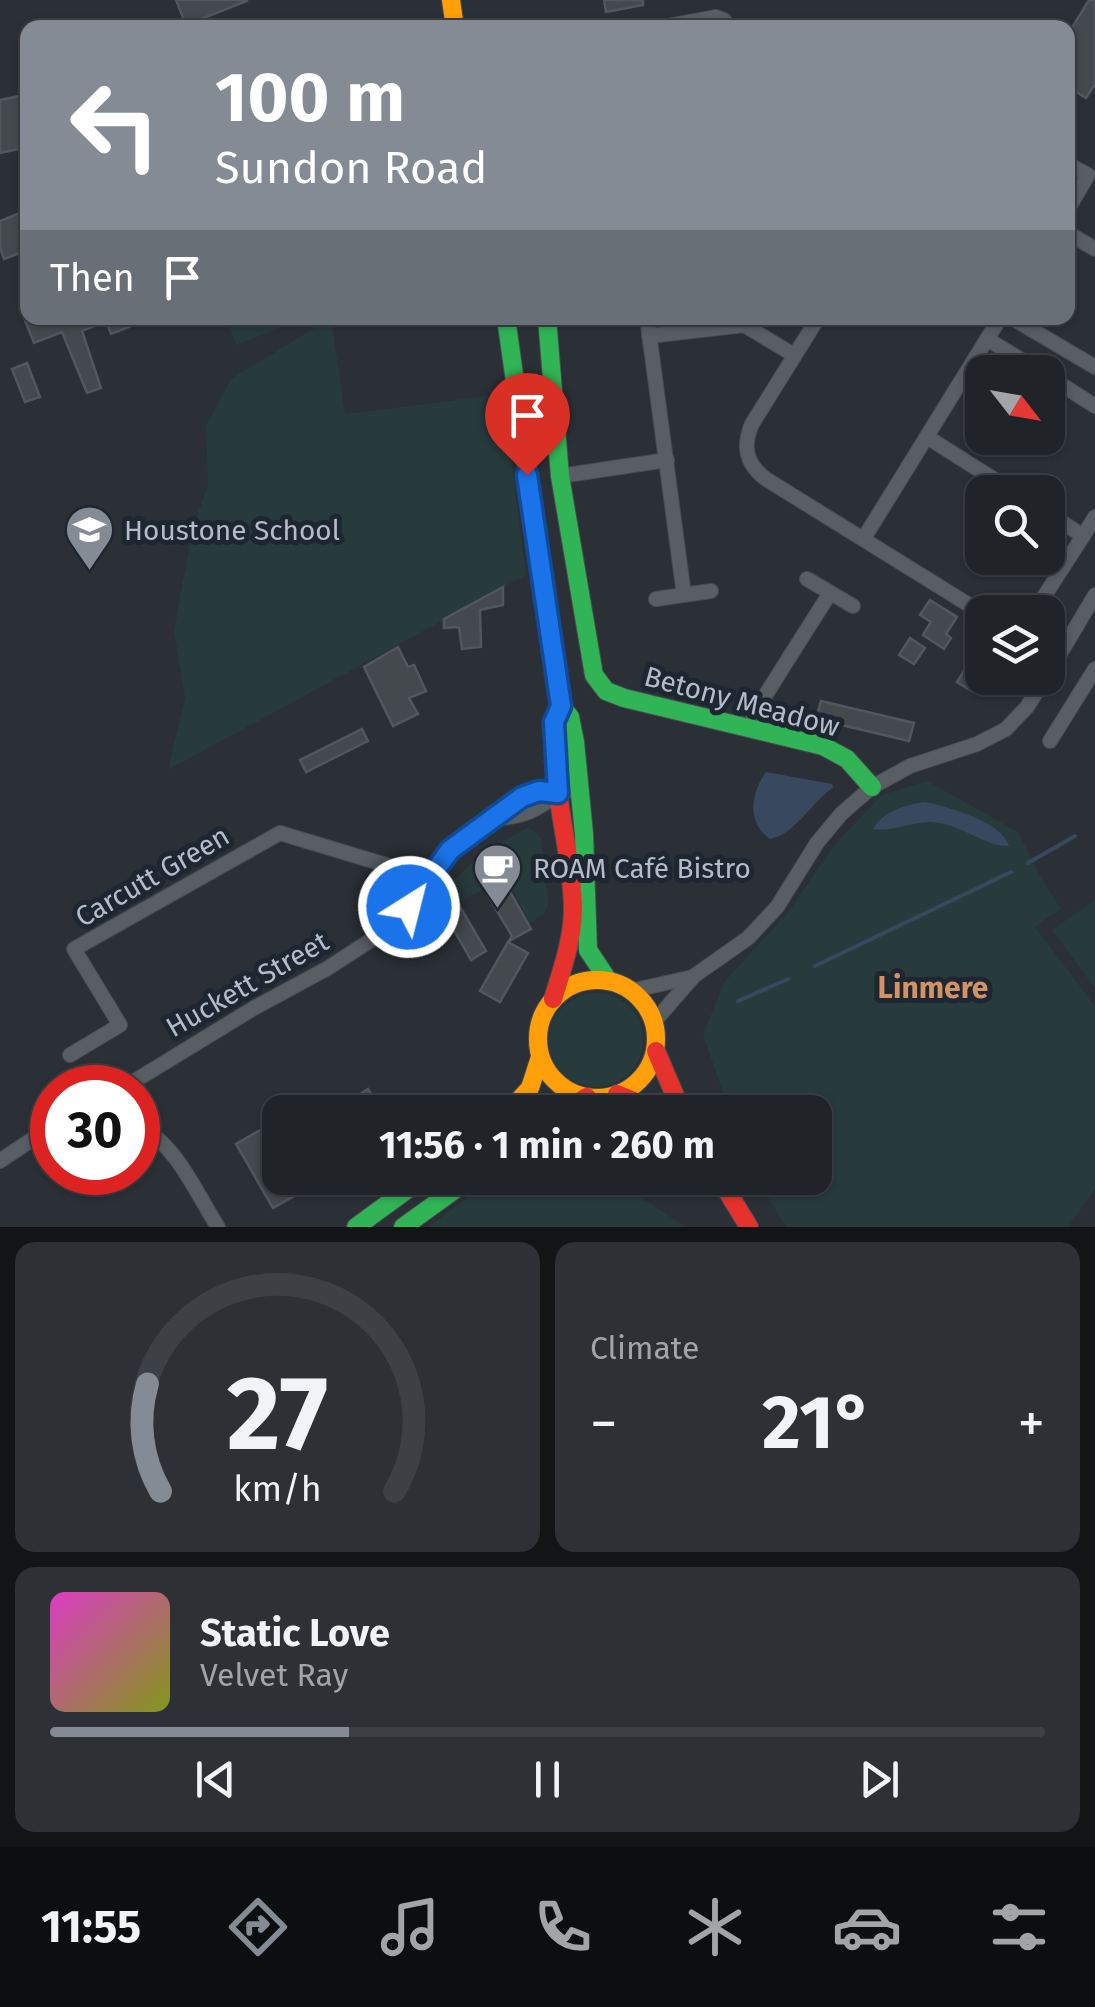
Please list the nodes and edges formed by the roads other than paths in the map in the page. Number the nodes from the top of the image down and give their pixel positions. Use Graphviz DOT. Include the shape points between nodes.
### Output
graph roads {
  1 [pos="1075,168"];
  2 [pos="1075,198"];
  3 [pos="507,325"];
  4 [pos="548,325"];
  5 [pos="648,325"];
  6 [pos="813,325"];
  7 [pos="996,325"];
  8 [pos="1024,325"];
  9 [pos="649,336"];
  10 [pos="987,339"];
  11 [pos="794,354"];
  12 [pos="1013,355"];
  13 [pos="1095,367"];
  14 [pos="1065,387"];
  15 [pos="1095,406"];
  16 [pos="927,437"];
  17 [pos="667,460"];
  18 [pos="987,475"];
  19 [pos="560,476"];
  20 [pos="1095,517"];
  21 [pos="1065,525"];
  22 [pos="1083,536"];
  23 [pos="864,538"];
  24 [pos="807,579"];
  25 [pos="712,591"];
  26 [pos="830,593"];
  27 [pos="684,595"];
  28 [pos="1045,595"];
  29 [pos="1095,595"];
  30 [pos="656,599"];
  31 [pos="965,601"];
  32 [pos="853,606"];
  33 [pos="1065,638"];
  34 [pos="1095,669"];
  35 [pos="1034,695"];
  36 [pos="561,706"];
  37 [pos="750,728"];
  38 [pos="1050,742"];
  39 [pos="872,787"];
  40 [pos="580,790"];
  41 [pos="558,793"];
  42 [pos="393,867"];
  43 [pos="694,976"];
  44 [pos="608,980"];
  45 [pos="630,991"];
  46 [pos="553,1000"];
  47 [pos="652,1023"];
  48 [pos="656,1051"];
  49 [pos="70,1055"];
  50 [pos="540,1056"];
  51 [pos="160,1065"];
  52 [pos="617,1094"];
  53 [pos="527,1095"];
  54 [pos="576,1095"];
  55 [pos="607,1095"];
  56 [pos="621,1095"];
  57 [pos="675,1095"];
  58 [pos="160,1140"];
  59 [pos="30,1141"];
  60 [pos="0,1161"];
  61 [pos="400,1195"];
  62 [pos="447,1195"];
  63 [pos="730,1195"];
  64 [pos="218,1227"];
  65 [pos="356,1227"];
  66 [pos="403,1227"];
  67 [pos="749,1227"];
  1 -- 2 [label="street" via="1088,176"];
  3 -- 36 [label="street"];
  4 -- 19 [label="street, Betony Meadow"];
  5 -- 9 [label="street"];
  6 -- 11 [label="street"];
  7 -- 10 [label="street"];
  8 -- 13 [label="street"];
  9 -- 11 [label="street" via="744,325"];
  9 -- 17 [label="street"];
  10 -- 12 [label="street"];
  10 -- 16 [label="street"];
  11 -- 23 [label="street" via="746,437 748,458 766,479"];
  14 -- 15 [label="street"];
  16 -- 18 [label="street"];
  16 -- 23 [label="street"];
  17 -- 19 [label="street"];
  17 -- 27 [label="street"];
  19 -- 37 [label="street, Betony Meadow" via="594,676 624,698"];
  20 -- 22 [label="street"];
  21 -- 22 [label="street"];
  22 -- 28 [label="street"];
  23 -- 31 [label="street"];
  24 -- 26 [label="street"];
  25 -- 27 [label="street"];
  26 -- 32 [label="street"];
  26 -- 37 [label="street"];
  27 -- 30 [label="street"];
  29 -- 33 [label="street"];
  34 -- 38 [label="street"];
  35 -- 39 [label="street" via="1006,728"];
  36 -- 40 [label="street" via="574,734"];
  36 -- 41 [label="street" via="554,722"];
  37 -- 39 [label="street, Betony Meadow" via="836,752"];
  39 -- 43 [label="street" via="817,843 777,907 748,938"];
  40 -- 41 [label="street"];
  40 -- 44 [label="street" via="588,950"];
  41 -- 46 [label="street" via="573,909"];
  41 -- 51 [label="street, Huckett Street" via="519,818 497,818 450,850 384,930"];
  42 -- 49 [label="street, Carcutt Green" via="280,832 74,949 120,1025"];
  43 -- 45 [label="street"];
  43 -- 47 [label="street"];
  44 -- 45 [label="street"];
  44 -- 46 [label="street" via="573,985"];
  45 -- 47 [label="street"];
  46 -- 50 [label="street" via="539,1026"];
  47 -- 48 [label="street"];
  48 -- 52 [label="street" via="642,1080"];
  48 -- 57 [label="street"];
  50 -- 53 [label="street"];
  50 -- 54 [label="street" via="558,1084"];
  52 -- 55 [label="street"];
  52 -- 56 [label="street"];
  58 -- 64 [label="street"];
  59 -- 60 [label="street"];
  61 -- 65 [label="street"];
  62 -- 66 [label="street"];
  63 -- 67 [label="street"];
}
